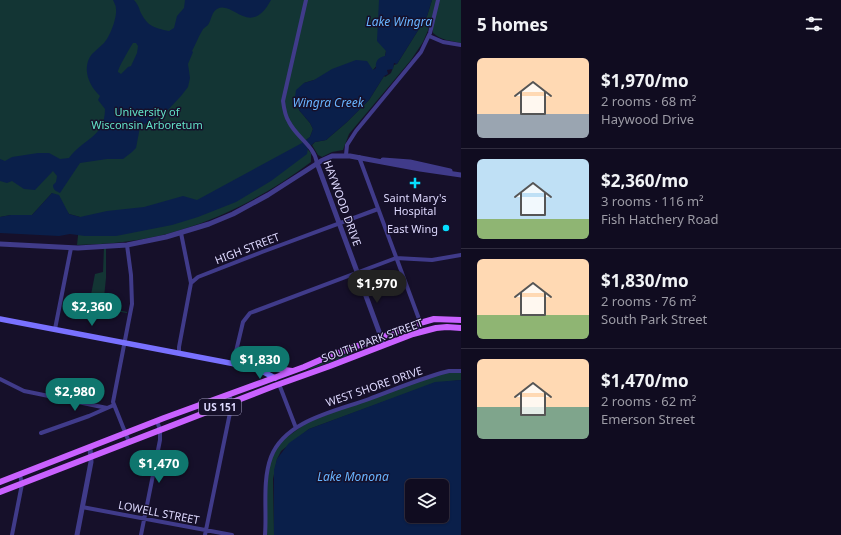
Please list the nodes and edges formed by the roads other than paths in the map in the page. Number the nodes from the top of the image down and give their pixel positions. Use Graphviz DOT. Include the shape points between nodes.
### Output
graph roads {
  1 [pos="306,0"];
  2 [pos="438,0"];
  3 [pos="429,36"];
  4 [pos="461,45"];
  5 [pos="346,155"];
  6 [pos="359,157"];
  7 [pos="316,160"];
  8 [pos="460,175"];
  9 [pos="378,209"];
  10 [pos="339,224"];
  11 [pos="181,233"];
  12 [pos="0,244"];
  13 [pos="127,245"];
  14 [pos="71,248"];
  15 [pos="461,255"];
  16 [pos="396,258"];
  17 [pos="357,272"];
  18 [pos="191,283"];
  19 [pos="0,319"];
  20 [pos="461,320"];
  21 [pos="420,323"];
  22 [pos="461,328"];
  23 [pos="55,330"];
  24 [pos="416,333"];
  25 [pos="381,337"];
  26 [pos="125,342"];
  27 [pos="384,345"];
  28 [pos="179,353"];
  29 [pos="233,364"];
  30 [pos="263,367"];
  31 [pos="256,368"];
  32 [pos="293,371"];
  33 [pos="461,371"];
  34 [pos="275,378"];
  35 [pos="0,379"];
  36 [pos="279,384"];
  37 [pos="229,395"];
  38 [pos="232,403"];
  39 [pos="114,405"];
  40 [pos="107,408"];
  41 [pos="157,421"];
  42 [pos="296,428"];
  43 [pos="160,430"];
  44 [pos="41,433"];
  45 [pos="125,434"];
  46 [pos="128,442"];
  47 [pos="90,448"];
  48 [pos="92,457"];
  49 [pos="20,475"];
  50 [pos="0,482"];
  51 [pos="22,484"];
  52 [pos="0,492"];
  53 [pos="82,507"];
  54 [pos="144,518"];
  55 [pos="206,530"];
  56 [pos="12,535"];
  57 [pos="77,535"];
  58 [pos="141,535"];
  59 [pos="205,535"];
  60 [pos="232,535"];
  61 [pos="265,535"];
  1 -- 7 [label="street" via="283,101 284,113 289,123 311,148"];
  2 -- 3 [label="street"];
  3 -- 4 [label="street" via="442,42"];
  3 -- 5 [label="street" via="413,63 350,140"];
  5 -- 6 [label="street"];
  5 -- 7 [label="street"];
  6 -- 8 [label="street" via="410,162"];
  6 -- 9 [label="street"];
  7 -- 10 [label="street, HAYWOOD DRIVE"];
  7 -- 11 [label="street" via="268,195 239,211"];
  9 -- 10 [label="street, HIGH STREET"];
  9 -- 16 [label="street"];
  10 -- 17 [label="street, HAYWOOD DRIVE"];
  10 -- 18 [label="street, HIGH STREET" via="205,274"];
  11 -- 13 [label="street"];
  11 -- 18 [label="street"];
  12 -- 14 [label="street"];
  13 -- 14 [label="street"];
  13 -- 26 [label="street" via="132,295"];
  14 -- 23 [label="street"];
  15 -- 16 [label="street" via="432,260"];
  16 -- 17 [label="street"];
  16 -- 21 [label="street"];
  17 -- 25 [label="street, HAYWOOD DRIVE"];
  17 -- 29 [label="street" via="250,313 243,322"];
  18 -- 28 [label="street"];
  19 -- 23 [label="main road"];
  20 -- 21 [label="main road, SOUTH PARK STREET / US 151" via="434,319"];
  21 -- 24 [label="street"];
  21 -- 25 [label="main road, SOUTH PARK STREET / US 151"];
  22 -- 24 [label="main road, SOUTH PARK STREET / US 151" via="436,328"];
  23 -- 26 [label="main road"];
  24 -- 27 [label="main road, SOUTH PARK STREET / US 151"];
  25 -- 27 [label="street, HAYWOOD DRIVE"];
  25 -- 32 [label="main road, SOUTH PARK STREET / US 151"];
  26 -- 28 [label="main road"];
  26 -- 39 [label="street"];
  27 -- 36 [label="main road, SOUTH PARK STREET / US 151"];
  28 -- 29 [label="main road"];
  29 -- 31 [label="main road"];
  30 -- 31 [label="main road"];
  30 -- 32 [label="main road"];
  30 -- 34 [label="main road" via="273,371"];
  31 -- 34 [label="main road"];
  32 -- 34 [label="main road, SOUTH PARK STREET / US 151"];
  33 -- 42 [label="street, WEST SHORE DRIVE" via="437,374 326,412"];
  34 -- 36 [label="main road"];
  34 -- 37 [label="main road, SOUTH PARK STREET / US 151"];
  35 -- 40 [label="street" via="24,391"];
  36 -- 38 [label="main road, SOUTH PARK STREET / US 151"];
  36 -- 42 [label="street"];
  37 -- 38 [label="street"];
  37 -- 41 [label="main road, SOUTH PARK STREET / US 151"];
  38 -- 43 [label="main road, SOUTH PARK STREET / US 151"];
  38 -- 55 [label="street"];
  39 -- 40 [label="street"];
  39 -- 45 [label="street"];
  40 -- 44 [label="street"];
  41 -- 43 [label="street"];
  41 -- 45 [label="main road, SOUTH PARK STREET / US 151"];
  42 -- 61 [label="street, WEST SHORE DRIVE" via="275,447 268,464"];
  43 -- 46 [label="main road, SOUTH PARK STREET / US 151"];
  43 -- 54 [label="street"];
  45 -- 46 [label="street"];
  45 -- 47 [label="main road, SOUTH PARK STREET / US 151"];
  46 -- 48 [label="main road, SOUTH PARK STREET / US 151"];
  47 -- 48 [label="street"];
  47 -- 49 [label="main road, SOUTH PARK STREET / US 151"];
  48 -- 51 [label="main road, SOUTH PARK STREET / US 151"];
  48 -- 53 [label="street"];
  49 -- 50 [label="main road, SOUTH PARK STREET / US 151"];
  49 -- 51 [label="street"];
  51 -- 52 [label="main road, SOUTH PARK STREET / US 151"];
  51 -- 56 [label="street"];
  53 -- 54 [label="street, LOWELL STREET"];
  53 -- 57 [label="street"];
  54 -- 55 [label="street, LOWELL STREET"];
  54 -- 58 [label="street"];
  55 -- 59 [label="street"];
  55 -- 60 [label="street, LOWELL STREET"];
}
